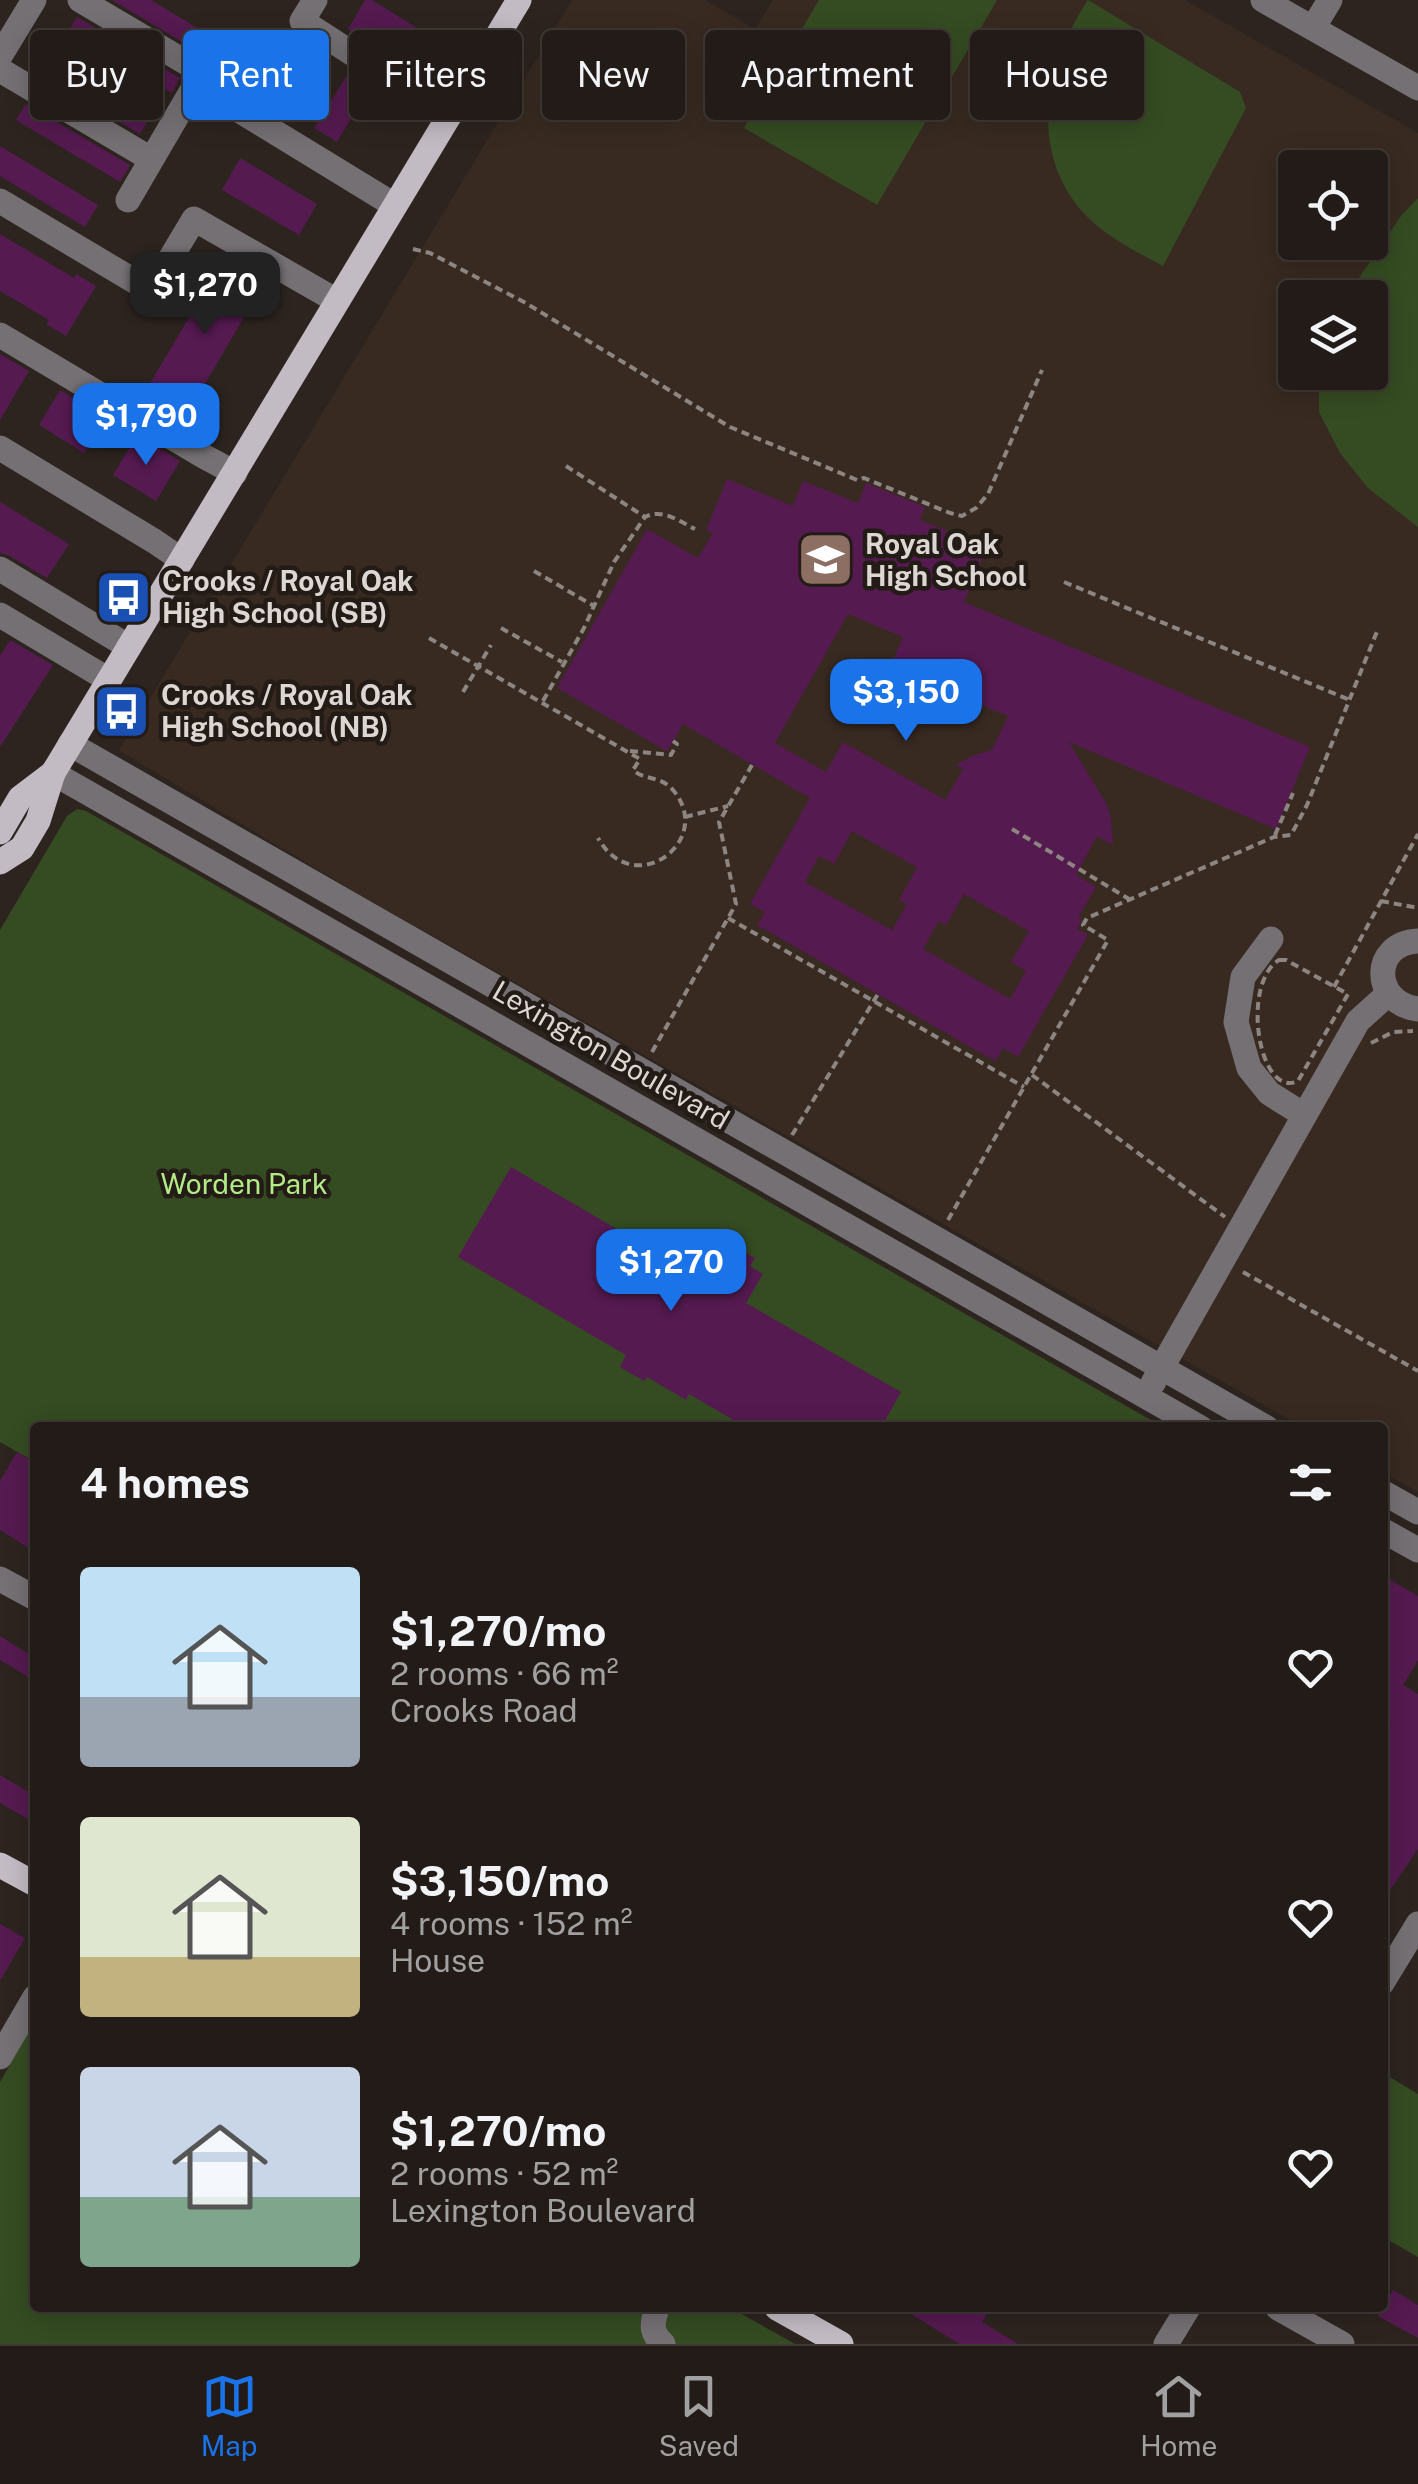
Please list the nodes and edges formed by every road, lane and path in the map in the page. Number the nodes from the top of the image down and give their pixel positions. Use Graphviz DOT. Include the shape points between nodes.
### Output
graph roads {
  1 [pos="34,0"];
  2 [pos="80,0"];
  3 [pos="315,0"];
  4 [pos="520,0"];
  5 [pos="1263,0"];
  6 [pos="1330,0"];
  7 [pos="1313,28"];
  8 [pos="502,30"];
  9 [pos="349,51"];
  10 [pos="0,56"];
  11 [pos="183,61"];
  12 [pos="0,70"];
  13 [pos="1418,88"];
  14 [pos="183,105"];
  15 [pos="255,120"];
  16 [pos="447,120"];
  17 [pos="151,160"];
  18 [pos="0,200"];
  19 [pos="128,200"];
  20 [pos="394,205"];
  21 [pos="413,248"];
  22 [pos="337,301"];
  23 [pos="0,335"];
  24 [pos="1042,370"];
  25 [pos="0,448"];
  26 [pos="566,466"];
  27 [pos="235,473"];
  28 [pos="645,517"];
  29 [pos="694,528"];
  30 [pos="182,560"];
  31 [pos="0,569"];
  32 [pos="534,571"];
  33 [pos="1064,582"];
  34 [pos="594,606"];
  35 [pos="0,615"];
  36 [pos="501,628"];
  37 [pos="1378,630"];
  38 [pos="429,638"];
  39 [pos="491,645"];
  40 [pos="129,647"];
  41 [pos="564,664"];
  42 [pos="478,666"];
  43 [pos="109,680"];
  44 [pos="464,692"];
  45 [pos="1350,700"];
  46 [pos="542,703"];
  47 [pos="673,741"];
  48 [pos="70,744"];
  49 [pos="626,750"];
  50 [pos="752,765"];
  51 [pos="53,772"];
  52 [pos="1291,792"];
  53 [pos="157,794"];
  54 [pos="728,806"];
  55 [pos="684,817"];
  56 [pos="142,823"];
  57 [pos="1012,829"];
  58 [pos="0,832"];
  59 [pos="1418,834"];
  60 [pos="1274,837"];
  61 [pos="598,838"];
  62 [pos="0,862"];
  63 [pos="318,886"];
  64 [pos="1129,898"];
  65 [pos="1381,901"];
  66 [pos="289,907"];
  67 [pos="1418,908"];
  68 [pos="728,918"];
  69 [pos="1271,939"];
  70 [pos="1418,941"];
  71 [pos="482,980"];
  72 [pos="1334,987"];
  73 [pos="878,994"];
  74 [pos="1388,994"];
  75 [pos="874,1001"];
  76 [pos="466,1006"];
  77 [pos="1418,1009"];
  78 [pos="1418,1030"];
  79 [pos="1365,1048"];
  80 [pos="652,1052"];
  81 [pos="1032,1075"];
  82 [pos="1024,1088"];
  83 [pos="1304,1115"];
  84 [pos="742,1127"];
  85 [pos="788,1142"];
  86 [pos="726,1155"];
  87 [pos="838,1183"];
  88 [pos="822,1211"];
  89 [pos="948,1220"];
  90 [pos="1242,1226"];
  91 [pos="1237,1268"];
  92 [pos="1009,1282"];
  93 [pos="994,1310"];
  94 [pos="1161,1369"];
  95 [pos="1418,1371"];
  96 [pos="1145,1396"];
  97 [pos="1191,1422"];
  98 [pos="1256,1422"];
  99 [pos="1388,1495"];
  100 [pos="1418,1512"];
  101 [pos="1388,1533"];
  102 [pos="1418,1550"];
  103 [pos="0,1578"];
  104 [pos="30,1595"];
  105 [pos="0,1865"];
  106 [pos="30,1881"];
  107 [pos="1418,1924"];
  108 [pos="1388,1973"];
  109 [pos="30,2006"];
  110 [pos="0,2057"];
  111 [pos="656,2312"];
  112 [pos="784,2312"];
  113 [pos="1186,2312"];
  114 [pos="1285,2312"];
  115 [pos="663,2344"];
  116 [pos="841,2344"];
  117 [pos="1166,2344"];
  118 [pos="1342,2344"];
  1 -- 10 [label="street"];
  2 -- 11 [label="street"];
  3 -- 9 [label="street" via="302,21"];
  4 -- 8 [label="main road"];
  5 -- 7 [label="street"];
  6 -- 7 [label="street"];
  7 -- 13 [label="street"];
  12 -- 17 [label="street"];
  14 -- 17 [label="street"];
  15 -- 20 [label="street"];
  16 -- 20 [label="main road"];
  17 -- 19 [label="street"];
  18 -- 22 [label="street" via="150,291 194,219"];
  20 -- 22 [label="main road"];
  21 -- 24 [label="path" via="524,302 730,426 962,516 988,494"];
  22 -- 27 [label="main road"];
  23 -- 27 [label="street"];
  25 -- 30 [label="street"];
  26 -- 28 [label="path"];
  27 -- 30 [label="main road"];
  28 -- 29 [label="path" via="666,514"];
  28 -- 34 [label="path"];
  30 -- 40 [label="main road"];
  31 -- 40 [label="street"];
  32 -- 34 [label="path"];
  33 -- 45 [label="path"];
  34 -- 41 [label="path"];
  35 -- 43 [label="street"];
  36 -- 41 [label="path"];
  37 -- 45 [label="path"];
  38 -- 42 [label="path"];
  39 -- 42 [label="path"];
  40 -- 43 [label="main road"];
  41 -- 46 [label="path"];
  42 -- 44 [label="path"];
  42 -- 46 [label="path"];
  43 -- 48 [label="main road"];
  45 -- 60 [label="path" via="1308,806 1292,834"];
  46 -- 49 [label="path"];
  47 -- 49 [label="path" via="678,744 671,755"];
  48 -- 51 [label="main road"];
  48 -- 53 [label="street, Lexington Boulevard"];
  49 -- 55 [label="path" via="640,759 637,774 660,779 674,791"];
  50 -- 54 [label="path"];
  51 -- 56 [label="street, Lexington Boulevard"];
  51 -- 58 [label="main road" via="20,798"];
  51 -- 62 [label="main road" via="38,821 22,848"];
  52 -- 60 [label="path"];
  53 -- 56 [label="street"];
  53 -- 63 [label="street, Lexington Boulevard"];
  54 -- 55 [label="path"];
  54 -- 68 [label="path" via="718,822 736,904"];
  55 -- 61 [label="path" via="679,843 655,863 624,862"];
  56 -- 66 [label="street, Lexington Boulevard"];
  57 -- 64 [label="path"];
  59 -- 65 [label="path"];
  60 -- 64 [label="path"];
  63 -- 66 [label="street"];
  63 -- 71 [label="street, Lexington Boulevard"];
  64 -- 81 [label="path" via="1083,925 1108,940"];
  65 -- 67 [label="path"];
  65 -- 72 [label="path"];
  66 -- 76 [label="street, Lexington Boulevard"];
  68 -- 75 [label="path"];
  68 -- 80 [label="path"];
  69 -- 83 [label="street" via="1243,978 1236,1022 1249,1068 1269,1093"];
  70 -- 74 [label="street" via="1400,945 1385,962"];
  71 -- 76 [label="street, Lexington Boulevard"];
  71 -- 84 [label="street, Lexington Boulevard"];
  72 -- 72 [label="path" via="1286,960 1270,968 1256,1022 1264,1056 1285,1083 1298,1081 1348,994"];
  73 -- 75 [label="path"];
  74 -- 77 [label="street"];
  74 -- 83 [label="street" via="1358,1022"];
  75 -- 82 [label="path"];
  75 -- 85 [label="path"];
  76 -- 86 [label="street, Lexington Boulevard"];
  78 -- 79 [label="path" via="1382,1035"];
  81 -- 82 [label="path"];
  81 -- 90 [label="path"];
  82 -- 89 [label="path"];
  83 -- 90 [label="street"];
  84 -- 86 [label="street, Lexington Boulevard"];
  84 -- 87 [label="street, Lexington Boulevard"];
  86 -- 88 [label="street, Lexington Boulevard"];
  87 -- 88 [label="street"];
  87 -- 92 [label="street, Lexington Boulevard"];
  88 -- 93 [label="street, Lexington Boulevard"];
  90 -- 94 [label="street"];
  91 -- 95 [label="path"];
  92 -- 93 [label="street"];
  92 -- 94 [label="street, Lexington Boulevard"];
  93 -- 96 [label="street, Lexington Boulevard"];
  94 -- 96 [label="street"];
  94 -- 98 [label="street, Lexington Boulevard"];
  96 -- 97 [label="street, Lexington Boulevard"];
  99 -- 100 [label="street"];
  101 -- 102 [label="street"];
  103 -- 104 [label="street"];
  105 -- 106 [label="main road"];
  107 -- 108 [label="street"];
  109 -- 110 [label="street"];
  111 -- 115 [label="street" via="652,2324"];
  112 -- 116 [label="main road"];
  113 -- 117 [label="street"];
  114 -- 118 [label="street"];
}
